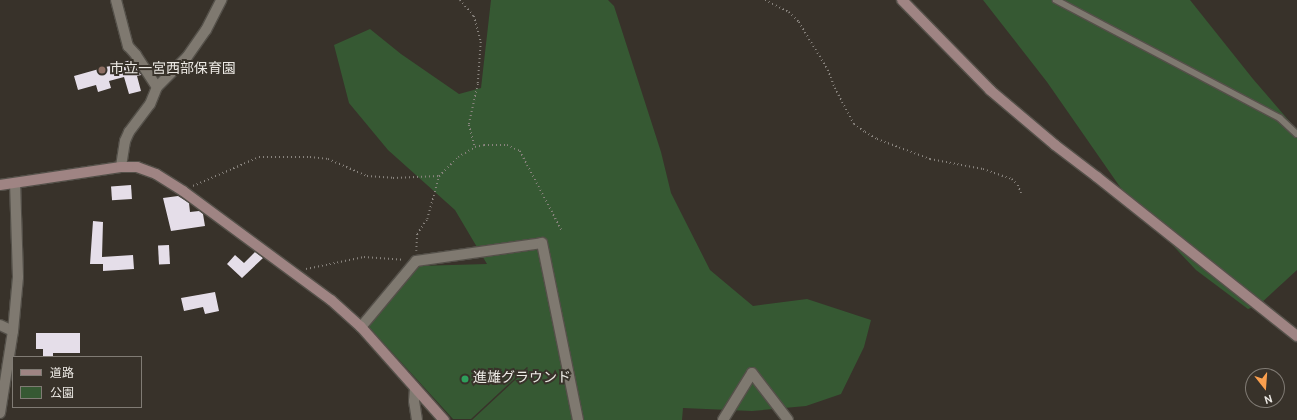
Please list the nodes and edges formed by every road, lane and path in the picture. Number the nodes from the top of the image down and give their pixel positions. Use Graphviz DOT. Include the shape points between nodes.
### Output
graph roads {
  1 [pos="116,0"];
  2 [pos="221,0"];
  3 [pos="460,0"];
  4 [pos="765,0"];
  5 [pos="902,0"];
  6 [pos="1056,0"];
  7 [pos="157,88"];
  8 [pos="1297,134"];
  9 [pos="475,147"];
  10 [pos="121,167"];
  11 [pos="439,176"];
  12 [pos="14,184"];
  13 [pos="0,185"];
  14 [pos="183,191"];
  15 [pos="1021,193"];
  16 [pos="562,231"];
  17 [pos="416,261"];
  18 [pos="295,271"];
  19 [pos="0,325"];
  20 [pos="361,327"];
  21 [pos="13,331"];
  22 [pos="1297,336"];
  23 [pos="415,388"];
  24 [pos="0,413"];
  25 [pos="417,420"];
  26 [pos="444,420"];
  27 [pos="578,420"];
  28 [pos="723,420"];
  29 [pos="788,420"];
  1 -- 7 [label="street" via="128,46 136,54"];
  2 -- 7 [label="street" via="206,30 187,57"];
  3 -- 9 [label="path" via="474,16 481,42 478,84 469,125"];
  4 -- 15 [label="path" via="789,12 799,22 828,70 854,124 877,139 930,158 982,169 1012,179"];
  5 -- 22 [label="street" via="985,85 1055,146 1122,196"];
  6 -- 8 [label="lane" via="1280,118"];
  7 -- 10 [label="street" via="150,104 129,132"];
  9 -- 11 [label="path" via="458,158"];
  9 -- 16 [label="path" via="507,145 520,151"];
  10 -- 12 [label="street"];
  10 -- 14 [label="street" via="149,170"];
  11 -- 14 [label="path" via="367,176 328,159 310,156 259,157"];
  11 -- 17 [label="path" via="427,219 417,234"];
  12 -- 13 [label="street"];
  12 -- 21 [label="street" via="18,277"];
  14 -- 18 [label="street"];
  17 -- 18 [label="path" via="364,257"];
  17 -- 20 [label="street"];
  17 -- 27 [label="street" via="542,243"];
  18 -- 20 [label="street"];
  19 -- 21 [label="street"];
  20 -- 23 [label="street"];
  21 -- 24 [label="street"];
  23 -- 25 [label="street"];
  23 -- 26 [label="street"];
  28 -- 29 [label="street" via="752,373"];
}
